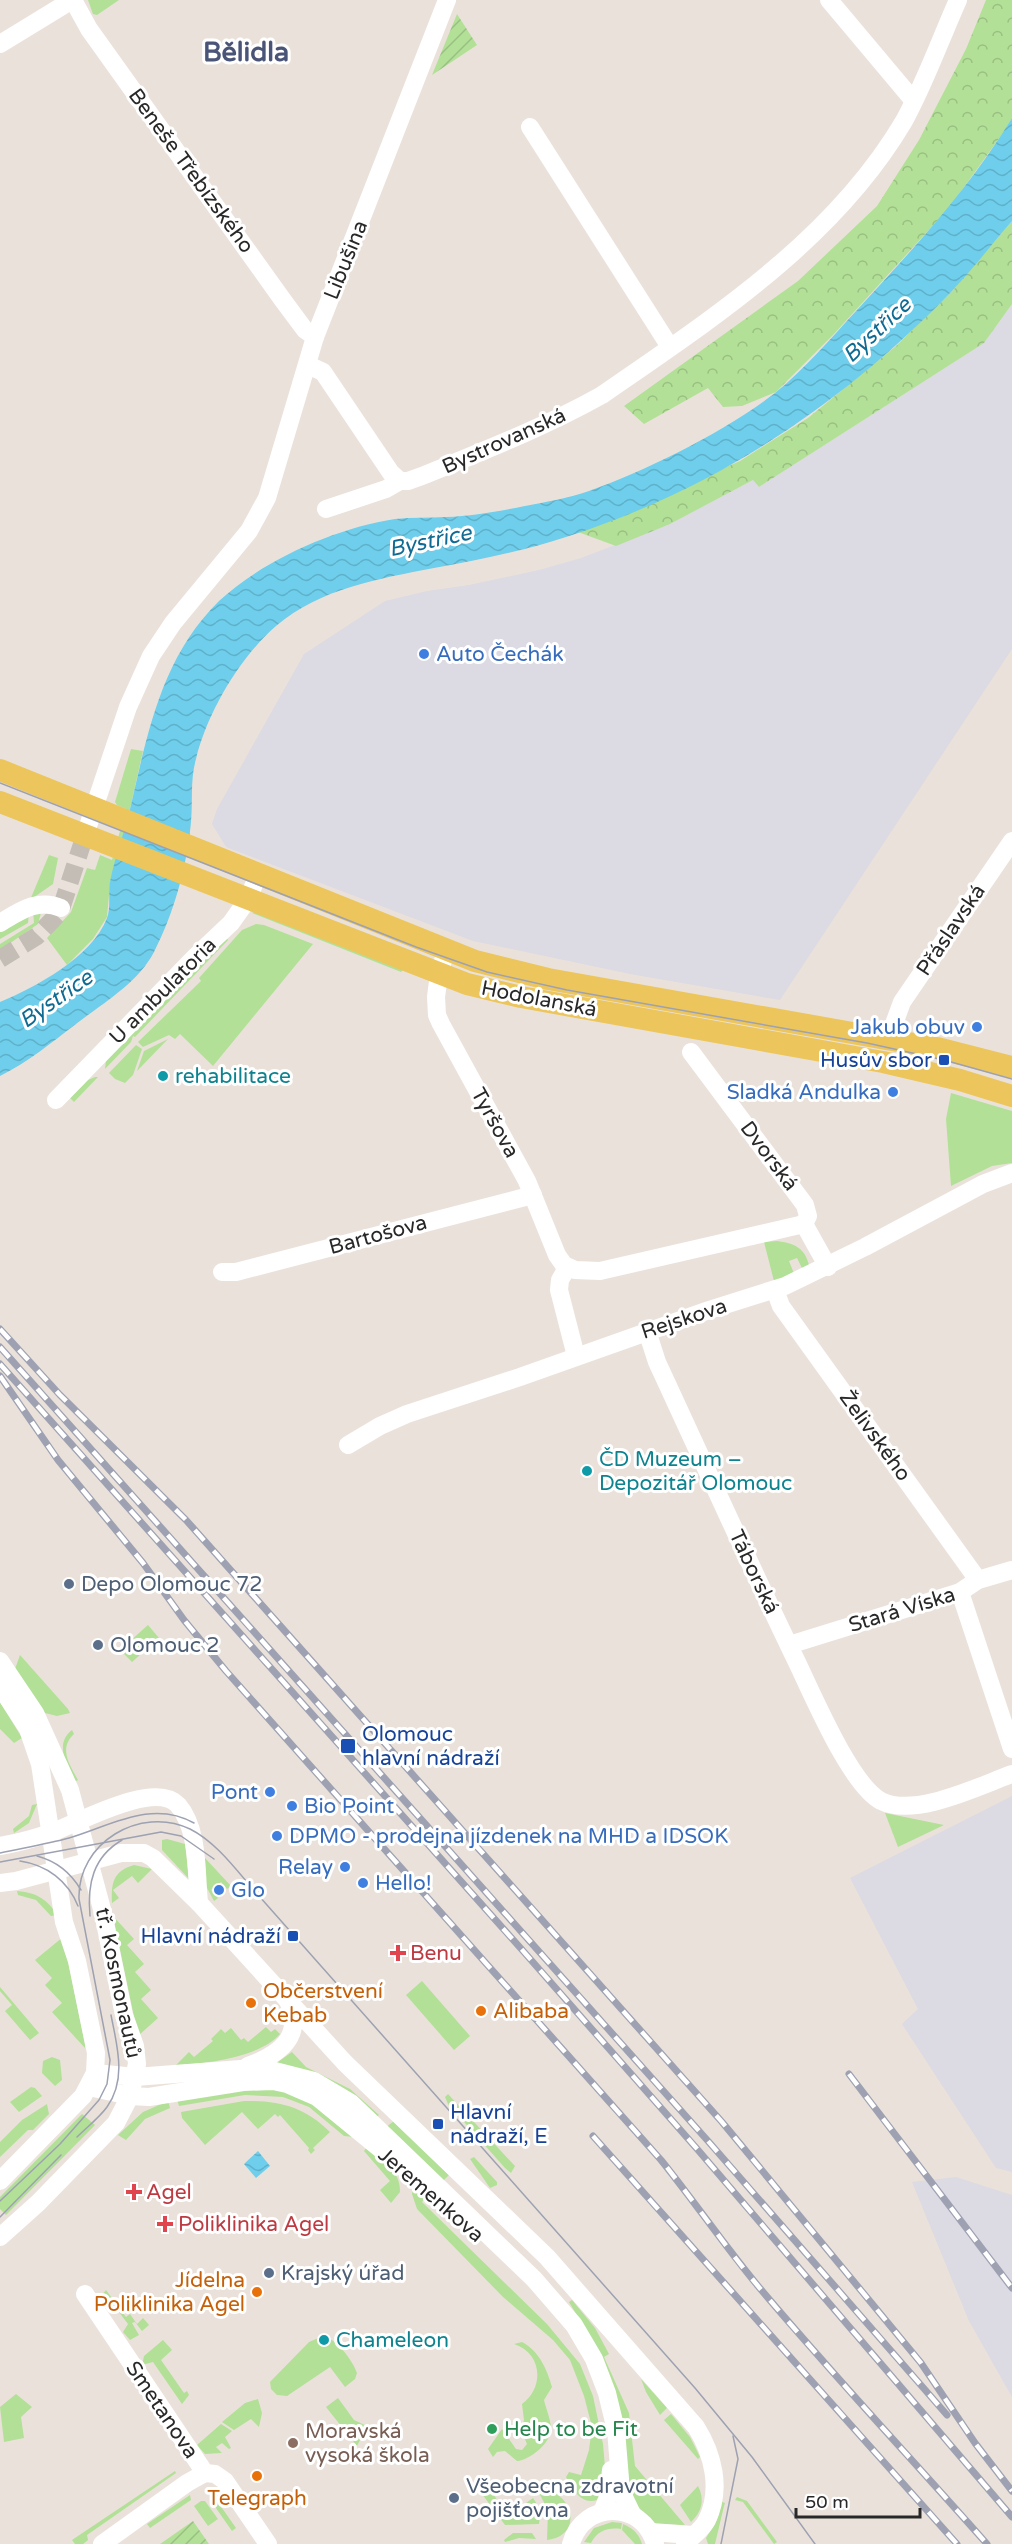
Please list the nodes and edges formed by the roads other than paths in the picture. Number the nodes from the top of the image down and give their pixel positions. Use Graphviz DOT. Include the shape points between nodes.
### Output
graph roads {
  1 [pos="73,0"];
  2 [pos="447,0"];
  3 [pos="829,0"];
  4 [pos="958,0"];
  5 [pos="0,44"];
  6 [pos="913,100"];
  7 [pos="530,128"];
  8 [pos="315,338"];
  9 [pos="670,347"];
  10 [pos="308,364"];
  11 [pos="400,481"];
  12 [pos="326,509"];
  13 [pos="0,770"];
  14 [pos="0,802"];
  15 [pos="102,809"];
  16 [pos="85,835"];
  17 [pos="1012,841"];
  18 [pos="258,875"];
  19 [pos="248,899"];
  20 [pos="61,908"];
  21 [pos="0,923"];
  22 [pos="446,951"];
  23 [pos="439,974"];
  24 [pos="895,1021"];
  25 [pos="691,1052"];
  26 [pos="1012,1067"];
  27 [pos="1012,1096"];
  28 [pos="56,1100"];
  29 [pos="1012,1173"];
  30 [pos="533,1195"];
  31 [pos="804,1224"];
  32 [pos="828,1267"];
  33 [pos="567,1268"];
  34 [pos="222,1272"];
  35 [pos="775,1290"];
  36 [pos="647,1331"];
  37 [pos="576,1356"];
  38 [pos="348,1445"];
  39 [pos="1012,1570"];
  40 [pos="978,1580"];
  41 [pos="960,1593"];
  42 [pos="789,1645"];
  43 [pos="0,1661"];
  44 [pos="0,1686"];
  45 [pos="1012,1749"];
  46 [pos="1012,1774"];
  47 [pos="78,1822"];
  48 [pos="52,1832"];
  49 [pos="0,1846"];
  50 [pos="90,1861"];
  51 [pos="58,1870"];
  52 [pos="0,1882"];
  53 [pos="199,1903"];
  54 [pos="286,1997"];
  55 [pos="241,2069"];
  56 [pos="135,2078"];
  57 [pos="92,2080"];
  58 [pos="130,2096"];
  59 [pos="0,2181"];
  60 [pos="0,2237"];
  61 [pos="85,2294"];
  62 [pos="205,2473"];
  63 [pos="602,2512"];
  64 [pos="632,2514"];
  65 [pos="653,2538"];
  66 [pos="688,2540"];
  67 [pos="567,2542"];
  68 [pos="102,2544"];
  69 [pos="268,2544"];
  1 -- 5 [label="street"];
  1 -- 8 [label="street, Beneše Třebízského" via="89,29 282,299"];
  2 -- 8 [label="street, Libušina"];
  3 -- 6 [label="street"];
  4 -- 6 [label="street, Bystrovanská"];
  6 -- 9 [label="street, Bystrovanská" via="872,169 831,215 736,301"];
  7 -- 9 [label="street"];
  8 -- 10 [label="street, Libušina"];
  9 -- 11 [label="street, Bystrovanská" via="573,411 495,447 412,480"];
  10 -- 11 [label="street" via="323,372"];
  10 -- 15 [label="street, Libušina" via="267,498 255,522 151,656 128,706"];
  11 -- 12 [label="street, Bystrovanská"];
  13 -- 15 [label="main road"];
  14 -- 16 [label="main road, Hodolanská"];
  15 -- 16 [label="street"];
  15 -- 18 [label="main road"];
  16 -- 19 [label="main road, Hodolanská"];
  17 -- 24 [label="street, Přáslavská" via="902,1002"];
  18 -- 19 [label="street, U ambulatoria"];
  18 -- 22 [label="main road"];
  19 -- 23 [label="main road, Hodolanská"];
  19 -- 28 [label="street, U ambulatoria" via="231,923"];
  20 -- 21 [label="street" via="48,903 34,905"];
  22 -- 23 [label="street, Tyršova"];
  22 -- 26 [label="main road" via="548,979 938,1047"];
  23 -- 27 [label="main road, Hodolanská" via="521,997 921,1070"];
  23 -- 30 [label="street, Tyršova" via="436,1007 441,1024"];
  25 -- 31 [label="street, Dvorská" via="805,1205 808,1216"];
  29 -- 32 [label="street, Rejskova" via="965,1193"];
  30 -- 33 [label="street, Tyršova" via="552,1246"];
  30 -- 34 [label="street, Bartošova" via="236,1272"];
  31 -- 32 [label="street, Dvorská"];
  31 -- 33 [label="street" via="600,1271"];
  32 -- 35 [label="street, Rejskova"];
  33 -- 37 [label="street" via="559,1290"];
  35 -- 36 [label="street, Rejskova"];
  35 -- 40 [label="street, Želivského" via="781,1306"];
  36 -- 37 [label="street, Rejskova"];
  36 -- 42 [label="street, Táborská" via="657,1362"];
  37 -- 38 [label="street, Rejskova" via="398,1417"];
  39 -- 40 [label="street, Stará Víska"];
  40 -- 41 [label="street, Stará Víska"];
  41 -- 42 [label="street, Stará Víska"];
  41 -- 45 [label="street"];
  42 -- 46 [label="street, Táborská" via="839,1748 881,1800 903,1806 926,1804"];
  43 -- 47 [label="street" via="47,1735 70,1790"];
  44 -- 48 [label="street" via="36,1749"];
  47 -- 48 [label="street"];
  47 -- 50 [label="street, tř. Kosmonautů"];
  47 -- 53 [label="street" via="143,1798 176,1803 193,1842"];
  48 -- 49 [label="street"];
  48 -- 51 [label="street"];
  50 -- 51 [label="street, Jeremenkova"];
  50 -- 53 [label="street, Jeremenkova" via="122,1853 144,1854 162,1865"];
  50 -- 56 [label="street, tř. Kosmonautů" via="124,2015 135,2046"];
  51 -- 52 [label="street, Jeremenkova"];
  51 -- 57 [label="street, tř. Kosmonautů" via="64,1922 77,1961 94,2043"];
  53 -- 54 [label="street, Jeremenkova"];
  54 -- 55 [label="street, Jeremenkova" via="294,2019 286,2043 270,2056"];
  54 -- 66 [label="street, Jeremenkova" via="354,2073 548,2257 696,2427 709,2453 715,2483 706,2521"];
  55 -- 56 [label="street, Jeremenkova"];
  55 -- 64 [label="street, Jeremenkova" via="267,2069 301,2076 339,2094 564,2312 594,2359 607,2393 616,2430 621,2491"];
  56 -- 57 [label="street, Jeremenkova"];
  56 -- 58 [label="street, tř. Kosmonautů"];
  57 -- 58 [label="street, Jeremenkova"];
  57 -- 59 [label="street"];
  58 -- 60 [label="street, tř. Kosmonautů" via="122,2115 108,2132"];
  58 -- 63 [label="street, Jeremenkova" via="172,2095 243,2082 273,2081 298,2087 431,2190 537,2294 561,2322 583,2358 598,2394 610,2450 612,2481"];
  61 -- 62 [label="street, Smetanova"];
  62 -- 68 [label="street"];
  62 -- 69 [label="street, Smetanova" via="225,2481"];
  63 -- 64 [label="street"];
  63 -- 67 [label="street" via="587,2519"];
  64 -- 65 [label="street" via="643,2522"];
  65 -- 66 [label="street, Jeremenkova"];
}
